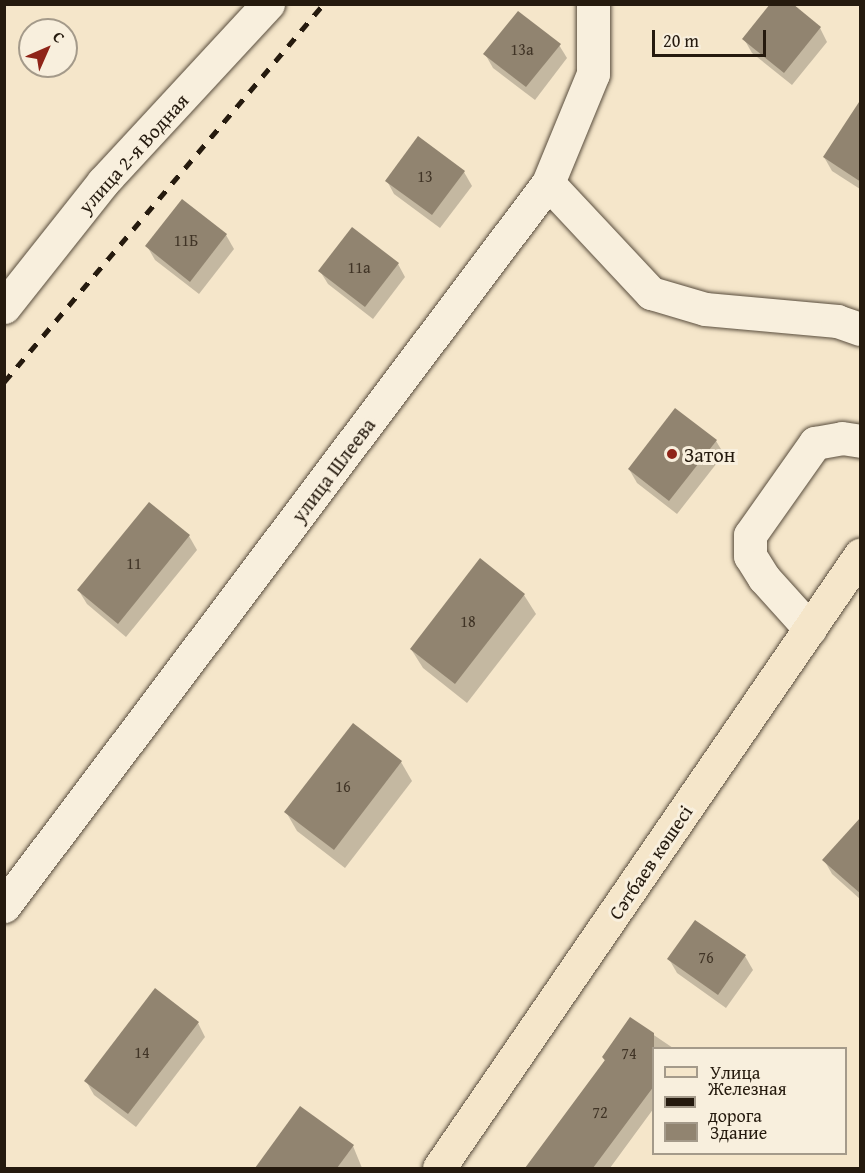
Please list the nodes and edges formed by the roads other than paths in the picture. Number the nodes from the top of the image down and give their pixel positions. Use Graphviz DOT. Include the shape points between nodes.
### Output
graph roads {
  1 [pos="268,4"];
  2 [pos="593,4"];
  3 [pos="548,183"];
  4 [pos="4,307"];
  5 [pos="861,328"];
  6 [pos="861,441"];
  7 [pos="861,555"];
  8 [pos="810,629"];
  9 [pos="4,906"];
  10 [pos="439,1168"];
  1 -- 4 [label="street, улица 2-я Водная" via="103,182"];
  2 -- 3 [label="street, улица Шлеева" via="593,74"];
  3 -- 5 [label="street" via="651,292 705,309 837,321"];
  3 -- 9 [label="street, улица Шлеева"];
  6 -- 8 [label="street" via="842,438 815,443 750,535 750,556 764,578"];
  7 -- 8 [label="main road, Сәтбаев көшесі"];
  8 -- 10 [label="main road, Сәтбаев көшесі"];
}
